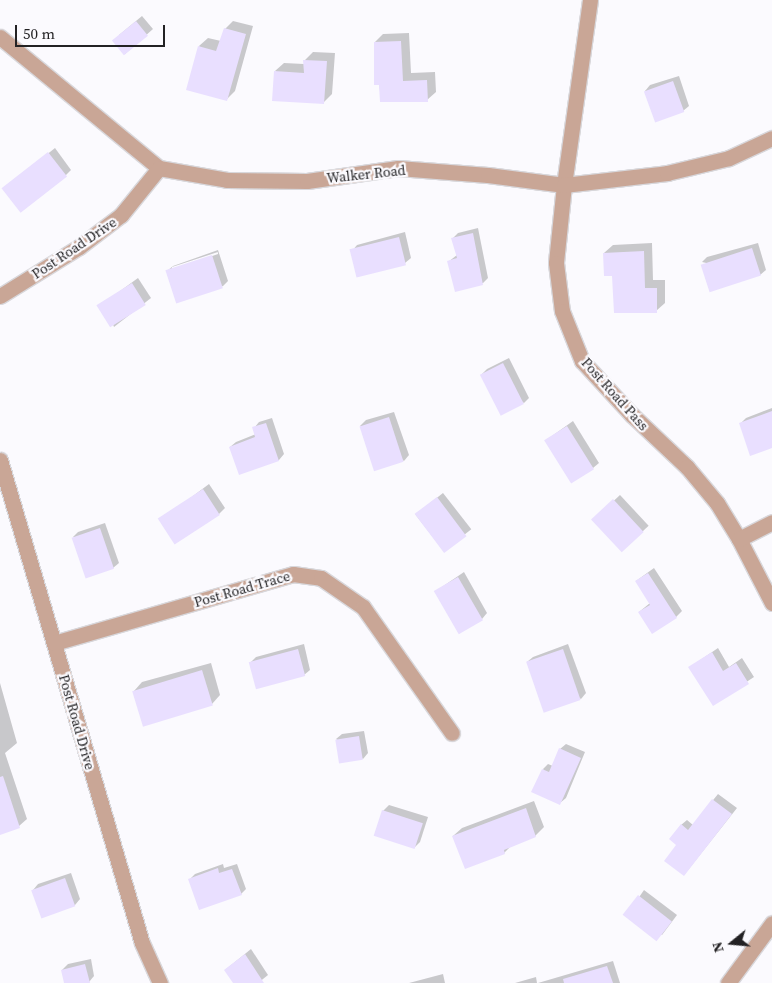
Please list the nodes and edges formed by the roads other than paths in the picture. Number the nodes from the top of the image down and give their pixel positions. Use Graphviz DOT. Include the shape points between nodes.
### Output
graph roads {
  1 [pos="590,0"];
  2 [pos="0,37"];
  3 [pos="772,138"];
  4 [pos="159,168"];
  5 [pos="564,185"];
  6 [pos="0,296"];
  7 [pos="0,460"];
  8 [pos="772,522"];
  9 [pos="739,539"];
  10 [pos="772,603"];
  11 [pos="54,643"];
  12 [pos="452,733"];
  13 [pos="772,924"];
  14 [pos="160,983"];
  15 [pos="728,983"];
  1 -- 5 [label="street, Post Road Pass"];
  2 -- 4 [label="street, Walker Road"];
  3 -- 5 [label="street, Walker Road" via="729,158 676,171"];
  4 -- 5 [label="street, Walker Road" via="227,180 307,181 398,168"];
  4 -- 6 [label="street, Post Road Drive" via="121,215 79,247"];
  5 -- 9 [label="street, Post Road Pass" via="556,263 558,288 562,311 582,361 687,467 717,503"];
  7 -- 11 [label="street, Post Road Drive"];
  8 -- 9 [label="street"];
  9 -- 10 [label="street, Post Road Pass"];
  11 -- 12 [label="street, Post Road Trace" via="293,574 321,578 363,606"];
  11 -- 14 [label="street, Post Road Drive" via="142,943"];
  13 -- 15 [label="street"];
}
